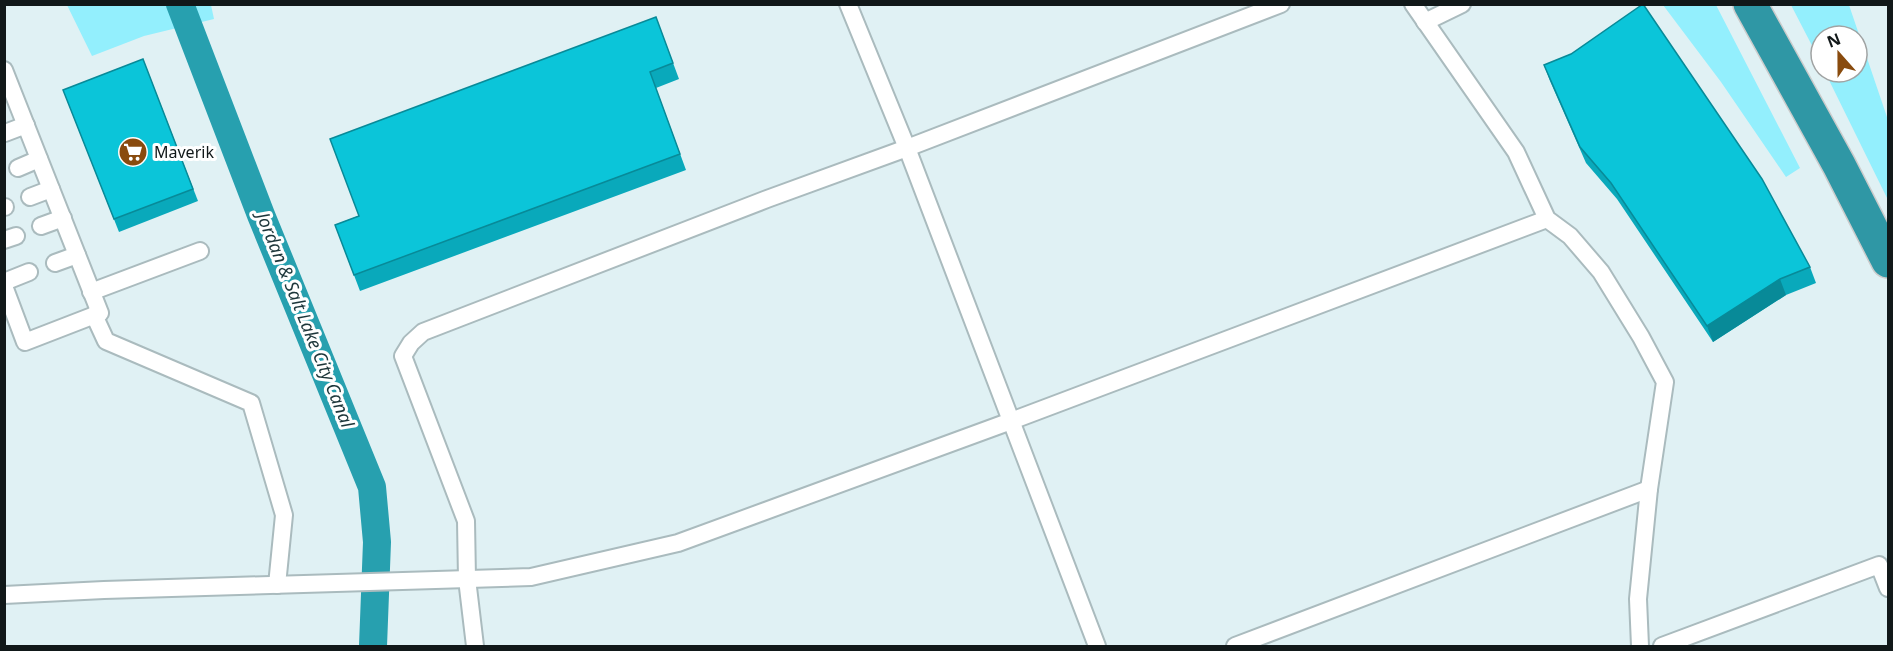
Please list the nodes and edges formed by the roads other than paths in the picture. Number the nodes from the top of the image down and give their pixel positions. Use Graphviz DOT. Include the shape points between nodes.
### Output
graph roads {
  1 [pos="848,4"];
  2 [pos="1281,4"];
  3 [pos="1413,4"];
  4 [pos="1462,4"];
  5 [pos="1750,4"];
  6 [pos="1425,22"];
  7 [pos="6,80"];
  8 [pos="26,125"];
  9 [pos="5,133"];
  10 [pos="907,148"];
  11 [pos="39,159"];
  12 [pos="18,168"];
  13 [pos="51,189"];
  14 [pos="30,197"];
  15 [pos="63,218"];
  16 [pos="1547,219"];
  17 [pos="41,226"];
  18 [pos="200,251"];
  19 [pos="77,255"];
  20 [pos="1888,261"];
  21 [pos="55,263"];
  22 [pos="29,273"];
  23 [pos="4,284"];
  24 [pos="91,292"];
  25 [pos="94,315"];
  26 [pos="1011,421"];
  27 [pos="1649,489"];
  28 [pos="467,579"];
  29 [pos="277,585"];
  30 [pos="1888,588"];
  31 [pos="4,596"];
  32 [pos="475,646"];
  33 [pos="1097,646"];
  34 [pos="1235,646"];
  35 [pos="1640,646"];
  36 [pos="1662,646"];
  1 -- 10 [label="lane"];
  2 -- 10 [label="lane"];
  3 -- 6 [label="lane"];
  4 -- 6 [label="lane"];
  5 -- 20 [label="highway"];
  6 -- 16 [label="lane" via="1516,152"];
  7 -- 8 [label="lane"];
  8 -- 9 [label="lane"];
  8 -- 11 [label="lane"];
  10 -- 26 [label="lane"];
  10 -- 28 [label="lane" via="423,332 411,343 403,356 466,521"];
  11 -- 12 [label="lane"];
  11 -- 13 [label="lane"];
  13 -- 14 [label="lane"];
  13 -- 15 [label="lane"];
  15 -- 17 [label="lane"];
  15 -- 19 [label="lane"];
  16 -- 26 [label="lane"];
  16 -- 27 [label="lane" via="1570,236 1601,272 1665,382"];
  18 -- 24 [label="lane"];
  19 -- 21 [label="lane"];
  19 -- 24 [label="lane"];
  22 -- 23 [label="lane"];
  23 -- 25 [label="lane" via="25,342"];
  24 -- 25 [label="lane" via="100,313"];
  25 -- 29 [label="lane" via="106,341 251,403 284,515"];
  26 -- 28 [label="lane" via="678,543 531,577"];
  26 -- 33 [label="lane"];
  27 -- 34 [label="lane"];
  27 -- 35 [label="lane" via="1638,598"];
  28 -- 29 [label="lane"];
  28 -- 32 [label="lane"];
  29 -- 31 [label="lane"];
  30 -- 36 [label="lane" via="1879,565"];
}
